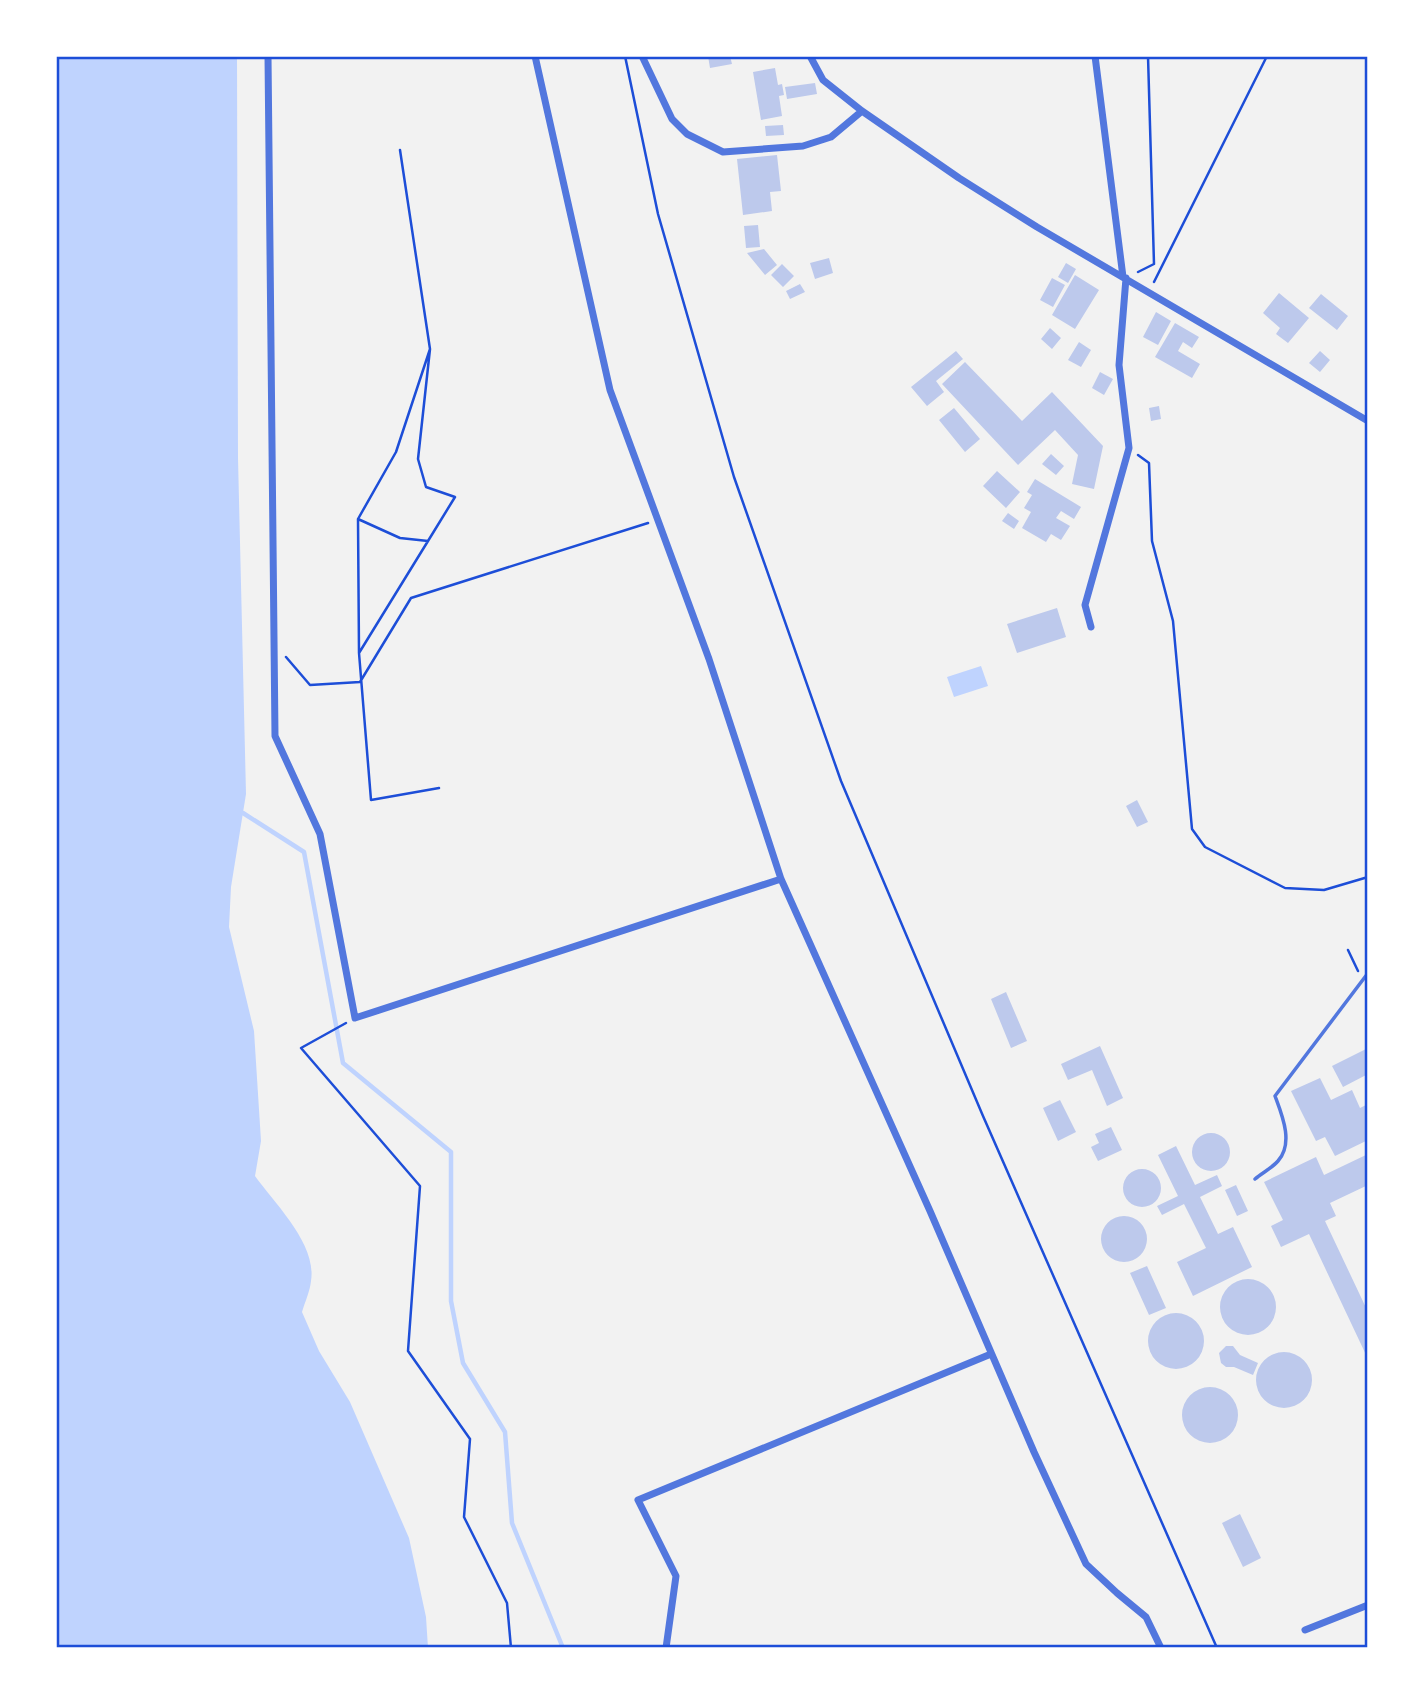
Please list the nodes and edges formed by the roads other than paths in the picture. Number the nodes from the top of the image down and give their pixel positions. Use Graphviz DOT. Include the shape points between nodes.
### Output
graph roads {
  1 [pos="268,56"];
  2 [pos="535,56"];
  3 [pos="642,56"];
  4 [pos="810,56"];
  5 [pos="1094,56"];
  6 [pos="862,111"];
  7 [pos="1124,278"];
  8 [pos="1368,421"];
  9 [pos="1091,626"];
  10 [pos="781,878"];
  11 [pos="1368,973"];
  12 [pos="1255,1179"];
  13 [pos="991,1354"];
  14 [pos="1368,1605"];
  15 [pos="1305,1630"];
  16 [pos="666,1648"];
  17 [pos="1161,1648"];
  1 -- 10 [label="street" via="275,736 320,834 355,1018"];
  2 -- 10 [label="street" via="610,390 709,659"];
  3 -- 6 [label="street" via="672,119 687,134 723,152 803,146 831,137"];
  4 -- 6 [label="street" via="823,80"];
  5 -- 7 [label="street"];
  6 -- 7 [label="street" via="959,178"];
  7 -- 8 [label="street"];
  7 -- 9 [label="street" via="1119,365 1129,448 1085,605"];
  10 -- 13 [label="street"];
  11 -- 12 [label="lane" via="1275,1096 1286,1128 1284,1150 1278,1161"];
  13 -- 16 [label="street" via="638,1500 676,1576"];
  13 -- 17 [label="street" via="1086,1564 1146,1617"];
  14 -- 15 [label="street"];
}
